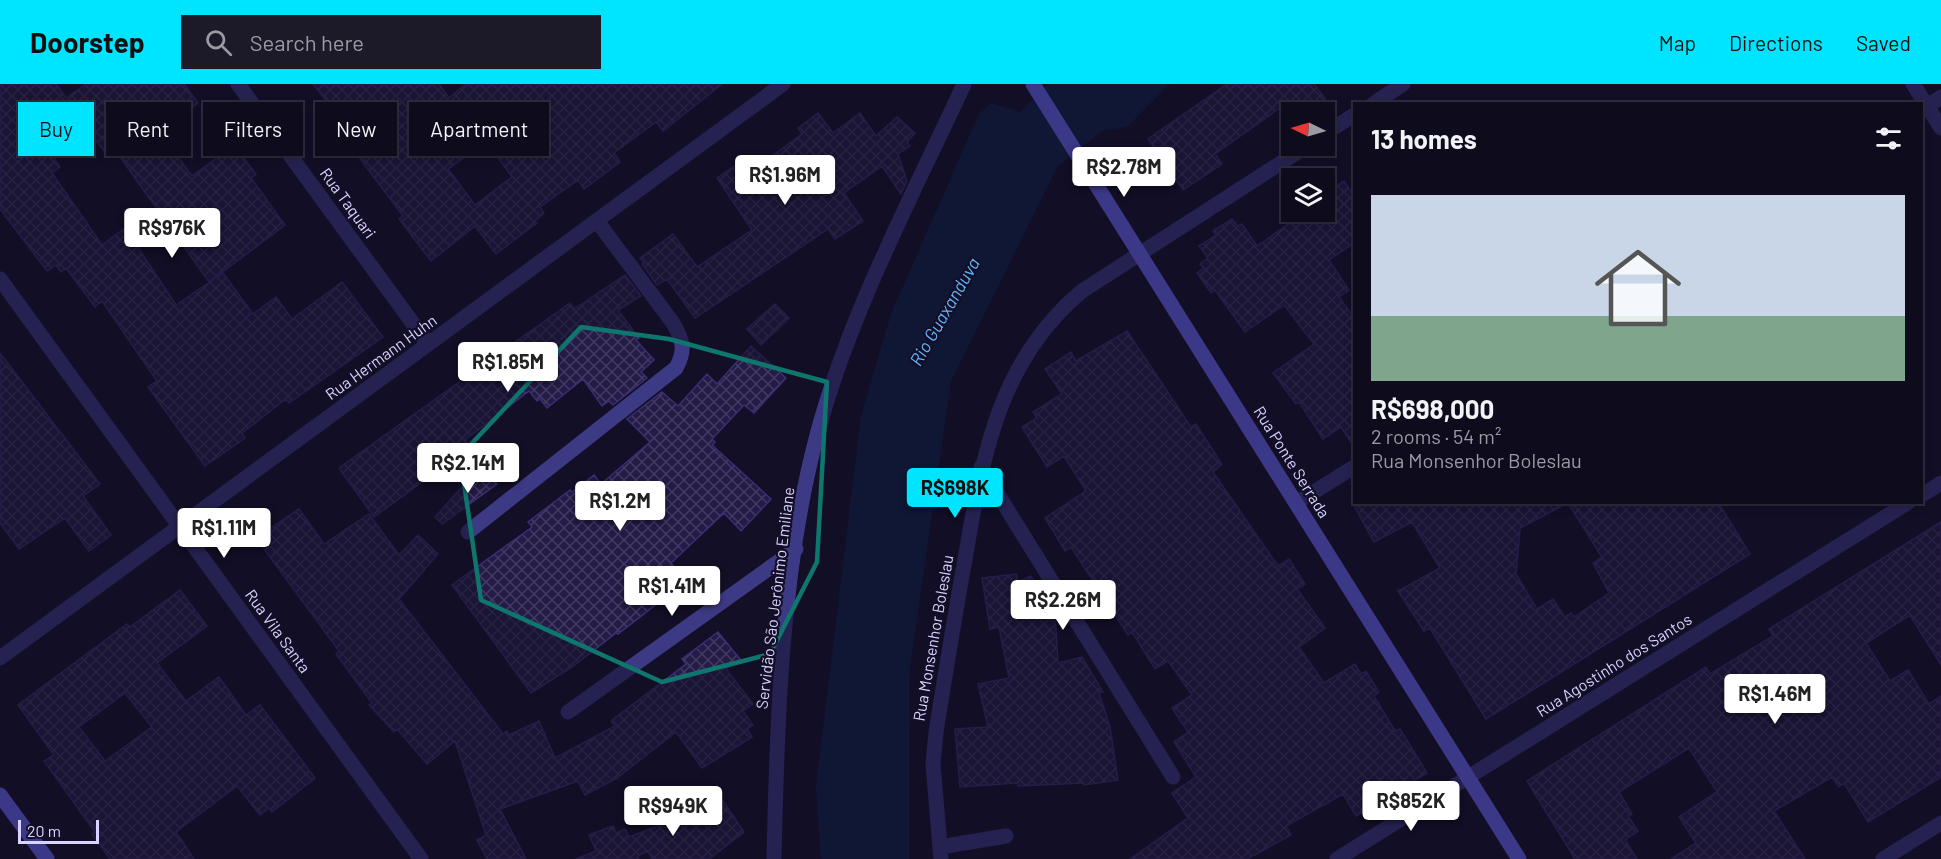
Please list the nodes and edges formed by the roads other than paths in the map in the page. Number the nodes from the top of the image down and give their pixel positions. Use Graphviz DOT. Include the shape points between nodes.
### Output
graph roads {
  1 [pos="238,84"];
  2 [pos="783,84"];
  3 [pos="964,84"];
  4 [pos="1033,84"];
  5 [pos="1403,84"];
  6 [pos="1913,84"];
  7 [pos="1941,97"];
  8 [pos="1376,102"];
  9 [pos="1921,102"];
  10 [pos="1924,108"];
  11 [pos="1353,116"];
  12 [pos="1335,127"];
  13 [pos="1941,128"];
  14 [pos="1291,156"];
  15 [pos="597,221"];
  16 [pos="1139,252"];
  17 [pos="0,279"];
  18 [pos="428,344"];
  19 [pos="981,467"];
  20 [pos="1353,468"];
  21 [pos="1941,483"];
  22 [pos="1923,494"];
  23 [pos="1296,503"];
  24 [pos="1906,504"];
  25 [pos="180,526"];
  26 [pos="468,532"];
  27 [pos="796,549"];
  28 [pos="0,658"];
  29 [pos="568,712"];
  30 [pos="1173,777"];
  31 [pos="1468,777"];
  32 [pos="0,795"];
  33 [pos="1941,823"];
  34 [pos="1006,836"];
  35 [pos="940,853"];
  36 [pos="46,859"];
  37 [pos="421,859"];
  38 [pos="774,859"];
  39 [pos="1337,859"];
  40 [pos="1520,859"];
  41 [pos="1883,859"];
  1 -- 18 [label="street, Rua Taquari"];
  2 -- 15 [label="street, Rua Hermann Huhn"];
  3 -- 27 [label="street, Servidão São Jerônimo Emiliane" via="862,303 835,375 817,436"];
  4 -- 16 [label="street, Rua Ponte Serrada"];
  5 -- 8 [label="street"];
  6 -- 9 [label="street"];
  7 -- 10 [label="street"];
  10 -- 13 [label="street"];
  11 -- 12 [label="street"];
  14 -- 16 [label="street, Rua Monsenhor Boleslau"];
  15 -- 18 [label="street, Rua Hermann Huhn"];
  15 -- 26 [label="street" via="673,323 683,340 682,356 676,368"];
  16 -- 19 [label="street, Rua Monsenhor Boleslau" via="1058,310 1038,336 1004,395"];
  16 -- 23 [label="street, Rua Ponte Serrada"];
  17 -- 25 [label="street, Rua Vila Santa"];
  18 -- 25 [label="street, Rua Hermann Huhn"];
  19 -- 30 [label="street"];
  19 -- 35 [label="street, Rua Monsenhor Boleslau" via="933,750"];
  20 -- 23 [label="street"];
  21 -- 22 [label="street"];
  23 -- 31 [label="street, Rua Ponte Serrada"];
  24 -- 31 [label="street, Rua Agostinho dos Santos"];
  25 -- 28 [label="street, Rua Hermann Huhn"];
  25 -- 37 [label="street, Rua Vila Santa"];
  27 -- 29 [label="street"];
  27 -- 38 [label="street, Servidão São Jerônimo Emiliane" via="781,669"];
  31 -- 39 [label="street, Rua Agostinho dos Santos"];
  31 -- 40 [label="street, Rua Ponte Serrada"];
  32 -- 36 [label="street"];
  33 -- 41 [label="street"];
  34 -- 35 [label="street"];
}
